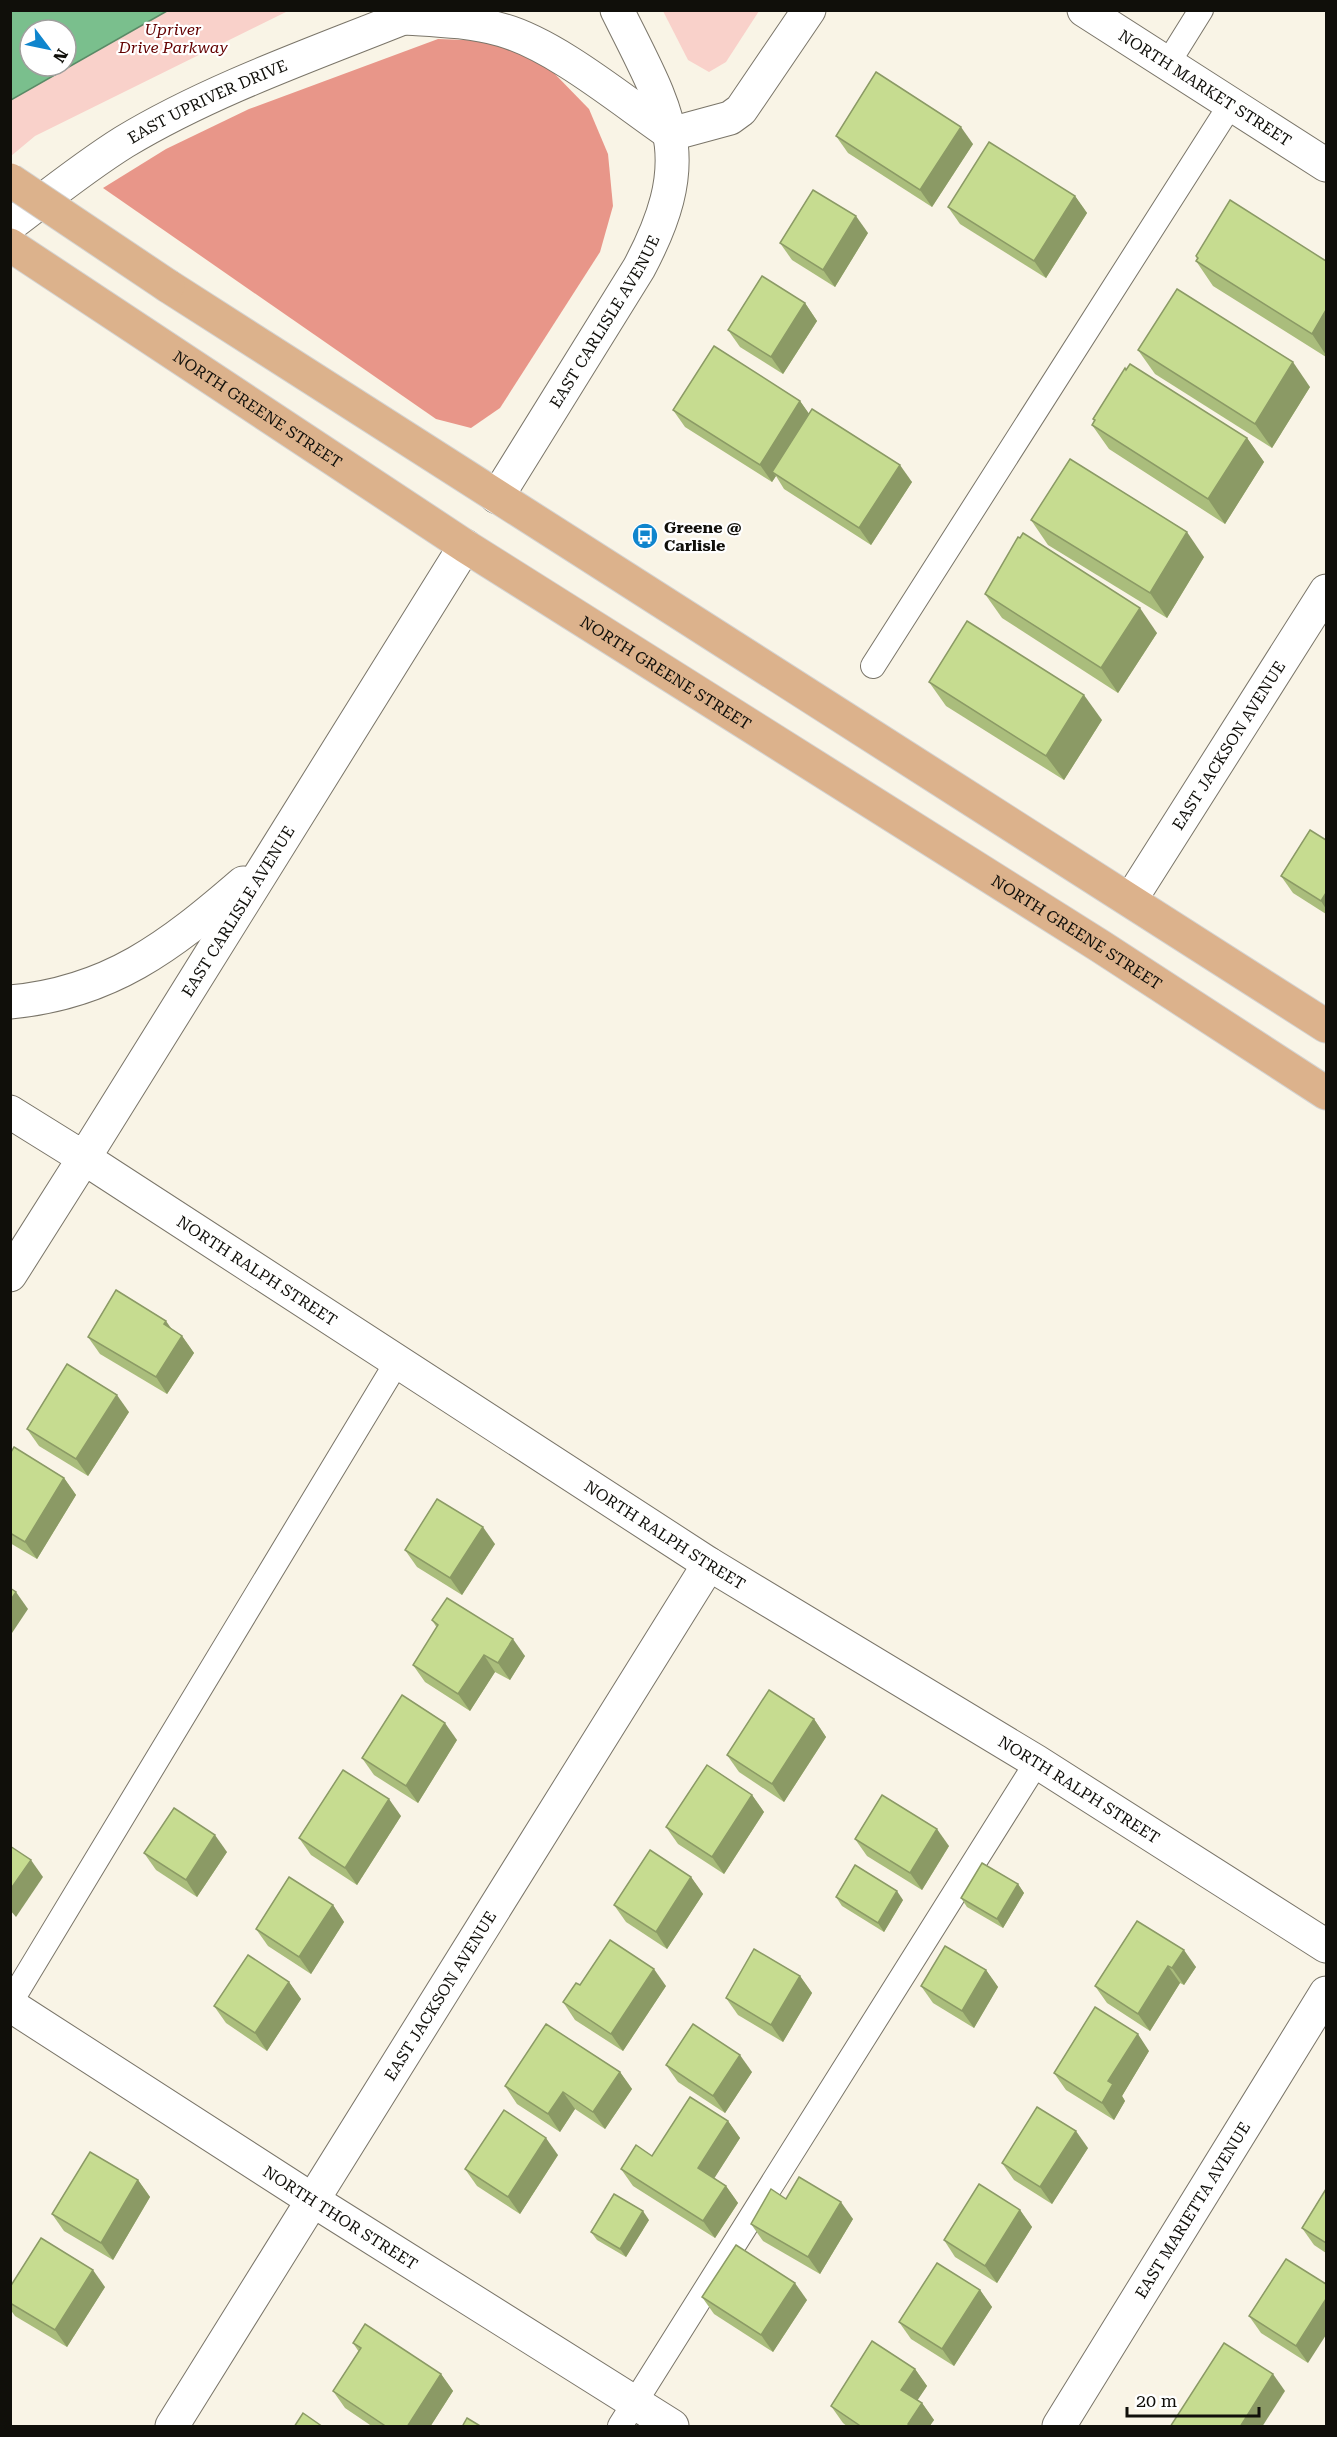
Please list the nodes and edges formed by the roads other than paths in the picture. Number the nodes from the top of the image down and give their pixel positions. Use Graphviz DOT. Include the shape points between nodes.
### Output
graph roads {
  1 [pos="617,10"];
  2 [pos="809,10"];
  3 [pos="1084,10"];
  4 [pos="1201,10"];
  5 [pos="415,14"];
  6 [pos="1168,63"];
  7 [pos="1231,104"];
  8 [pos="671,134"];
  9 [pos="1326,165"];
  10 [pos="10,180"];
  11 [pos="10,225"];
  12 [pos="10,244"];
  13 [pos="497,496"];
  14 [pos="465,546"];
  15 [pos="1326,591"];
  16 [pos="873,666"];
  17 [pos="269,860"];
  18 [pos="1131,899"];
  19 [pos="10,1002"];
  20 [pos="1326,1026"];
  21 [pos="1326,1093"];
  22 [pos="10,1112"];
  23 [pos="84,1158"];
  24 [pos="10,1275"];
  25 [pos="397,1362"];
  26 [pos="709,1564"];
  27 [pos="1037,1762"];
  28 [pos="1326,1946"];
  29 [pos="1326,1993"];
  30 [pos="10,2004"];
  31 [pos="314,2201"];
  32 [pos="627,2415"];
  33 [pos="172,2427"];
  34 [pos="672,2427"];
  35 [pos="1059,2427"];
  1 -- 8 [label="street, EAST CARLISLE AVENUE" via="657,90"];
  2 -- 8 [label="street" via="741,110 730,118"];
  3 -- 6 [label="street, NORTH MARKET STREET"];
  4 -- 6 [label="lane"];
  5 -- 8 [label="street" via="503,30 537,44"];
  5 -- 11 [label="street, EAST UPRIVER DRIVE" via="196,104 153,126 92,164"];
  6 -- 7 [label="street, NORTH MARKET STREET"];
  7 -- 9 [label="street, NORTH MARKET STREET"];
  7 -- 16 [label="lane"];
  8 -- 13 [label="street, EAST CARLISLE AVENUE" via="671,186 657,235"];
  10 -- 13 [label="main road, bridge"];
  12 -- 14 [label="main road, NORTH GREENE STREET"];
  13 -- 18 [label="main road"];
  14 -- 17 [label="street, EAST CARLISLE AVENUE"];
  14 -- 21 [label="main road, NORTH GREENE STREET"];
  15 -- 18 [label="street, EAST JACKSON AVENUE"];
  17 -- 19 [label="street" via="204,917 129,968 78,990"];
  17 -- 23 [label="street, EAST CARLISLE AVENUE"];
  18 -- 20 [label="main road"];
  22 -- 23 [label="street, NORTH RALPH STREET"];
  23 -- 24 [label="street, EAST CARLISLE AVENUE"];
  23 -- 25 [label="street, NORTH RALPH STREET"];
  25 -- 26 [label="street, NORTH RALPH STREET"];
  25 -- 30 [label="lane"];
  26 -- 27 [label="street, NORTH RALPH STREET"];
  26 -- 31 [label="street, EAST JACKSON AVENUE"];
  27 -- 28 [label="street, NORTH RALPH STREET"];
  27 -- 32 [label="lane"];
  29 -- 35 [label="street, EAST MARIETTA AVENUE"];
  30 -- 31 [label="street, NORTH THOR STREET"];
  31 -- 32 [label="street, NORTH THOR STREET"];
  31 -- 33 [label="street, EAST JACKSON AVENUE"];
  32 -- 34 [label="street, NORTH THOR STREET"];
}
